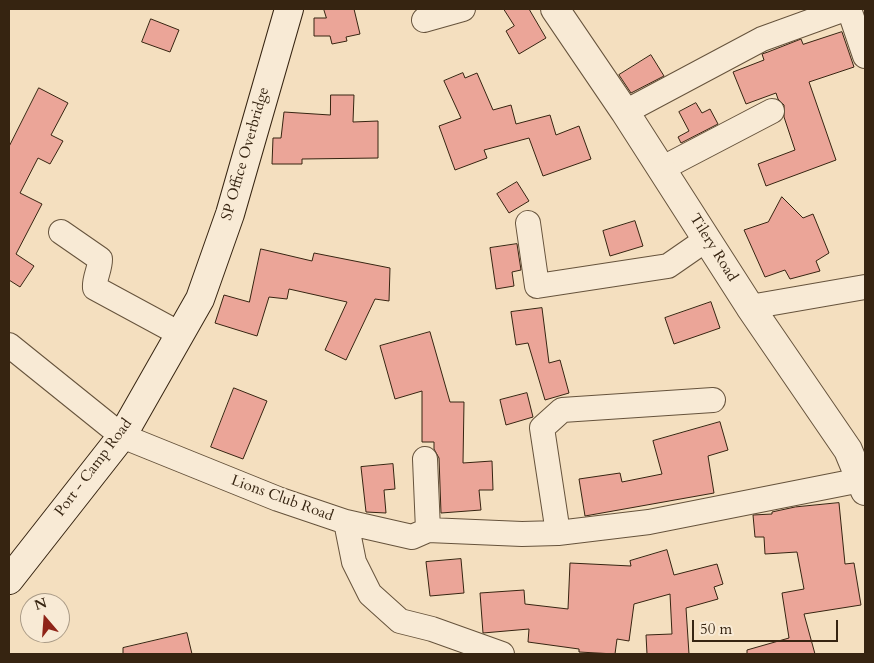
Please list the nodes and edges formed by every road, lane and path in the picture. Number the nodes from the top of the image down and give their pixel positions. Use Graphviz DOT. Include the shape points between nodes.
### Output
graph roads {
  1 [pos="289,9"];
  2 [pos="463,9"];
  3 [pos="555,9"];
  4 [pos="847,9"];
  5 [pos="424,20"];
  6 [pos="865,56"];
  7 [pos="772,111"];
  8 [pos="626,112"];
  9 [pos="661,169"];
  10 [pos="528,223"];
  11 [pos="61,232"];
  12 [pos="707,238"];
  13 [pos="865,287"];
  14 [pos="200,299"];
  15 [pos="750,307"];
  16 [pos="180,334"];
  17 [pos="9,345"];
  18 [pos="713,400"];
  19 [pos="122,436"];
  20 [pos="426,459"];
  21 [pos="863,486"];
  22 [pos="346,522"];
  23 [pos="428,530"];
  24 [pos="558,533"];
  25 [pos="9,580"];
  26 [pos="502,654"];
  1 -- 14 [label="main road, SP Office Overbridge" via="230,214"];
  2 -- 5 [label="street"];
  3 -- 8 [label="main road, Tilery Road"];
  4 -- 6 [label="street"];
  4 -- 8 [label="street" via="762,39"];
  7 -- 9 [label="street"];
  8 -- 9 [label="main road, Tilery Road"];
  9 -- 12 [label="main road, Tilery Road"];
  10 -- 12 [label="street" via="537,286 668,266"];
  11 -- 16 [label="street" via="100,259 95,288"];
  12 -- 15 [label="main road, Tilery Road"];
  13 -- 15 [label="street"];
  14 -- 16 [label="main road, Port - Camp Road"];
  15 -- 21 [label="main road, Tilery Road" via="848,450"];
  16 -- 19 [label="main road, Port - Camp Road"];
  17 -- 19 [label="street, Lions Club Road"];
  18 -- 24 [label="street" via="562,410 542,428"];
  19 -- 22 [label="street, Lions Club Road" via="278,499"];
  19 -- 25 [label="main road, Port - Camp Road"];
  20 -- 23 [label="street"];
  21 -- 24 [label="street" via="649,522"];
  22 -- 23 [label="street" via="412,537"];
  22 -- 26 [label="street, Lions Club Road" via="354,562 370,594 400,621"];
  23 -- 24 [label="street"];
}
